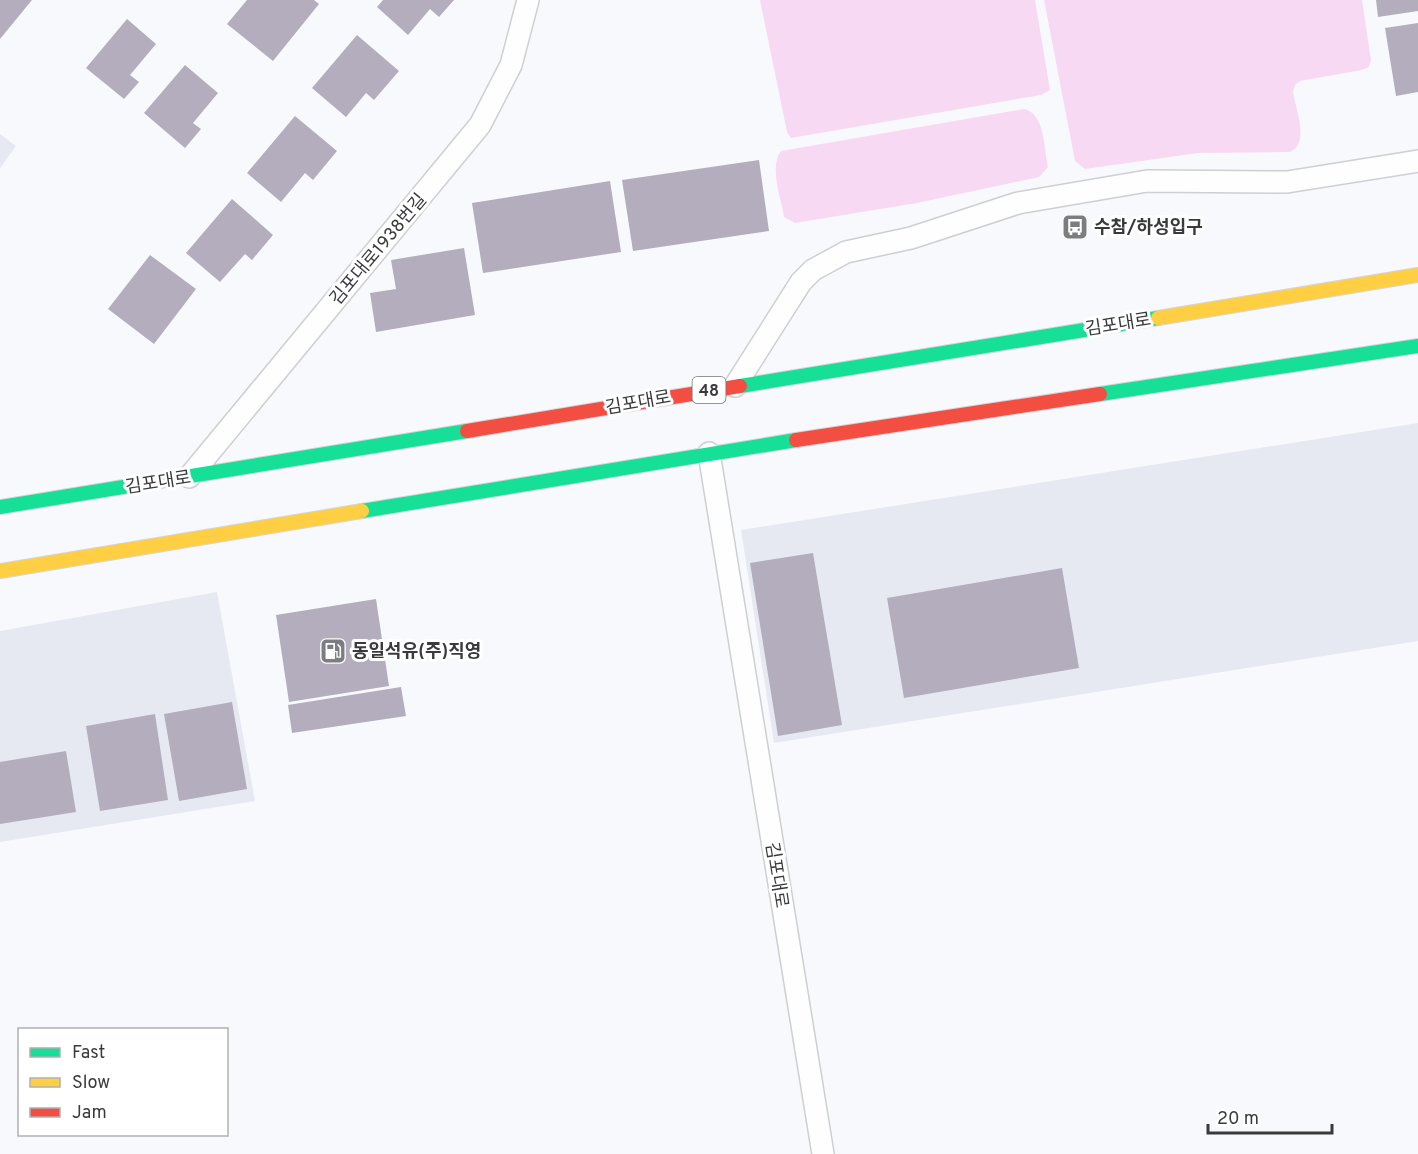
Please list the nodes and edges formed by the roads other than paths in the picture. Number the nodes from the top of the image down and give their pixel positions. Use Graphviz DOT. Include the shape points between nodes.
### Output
graph roads {
  1 [pos="528,0"];
  2 [pos="1418,161"];
  3 [pos="1418,275"];
  4 [pos="1418,346"];
  5 [pos="735,386"];
  6 [pos="709,453"];
  7 [pos="189,477"];
  8 [pos="0,507"];
  9 [pos="0,571"];
  10 [pos="823,1154"];
  1 -- 7 [label="lane, 김포대로1938번길" via="511,65 480,125"];
  2 -- 5 [label="lane" via="1287,182 1147,181 1018,203 911,238 846,252 813,270 801,282"];
  3 -- 5 [label="main road, 김포대로 / 48"];
  4 -- 6 [label="main road"];
  5 -- 7 [label="main road, 김포대로 / 48"];
  6 -- 9 [label="main road"];
  6 -- 10 [label="lane, 김포대로"];
  7 -- 8 [label="main road, 김포대로 / 48"];
}
